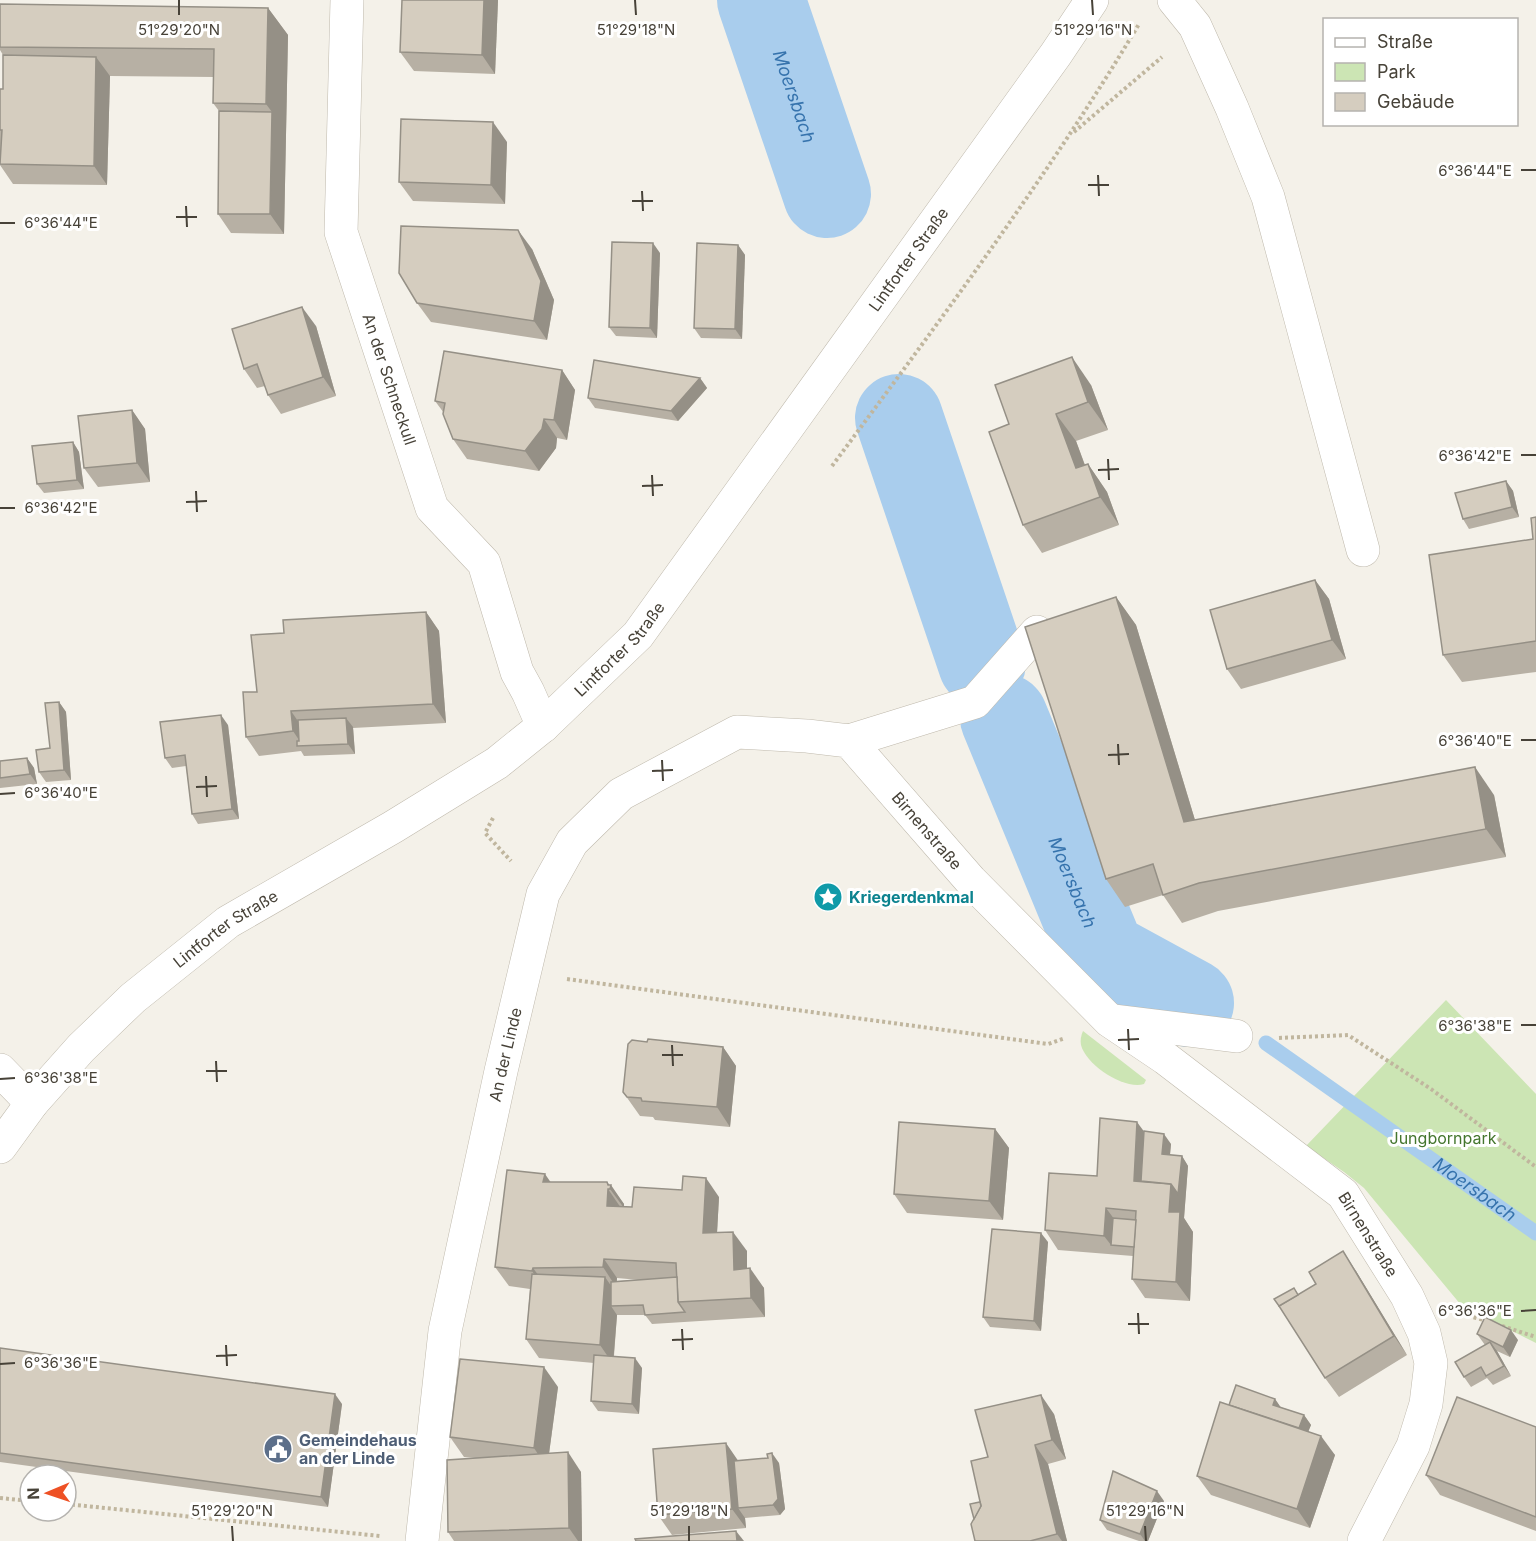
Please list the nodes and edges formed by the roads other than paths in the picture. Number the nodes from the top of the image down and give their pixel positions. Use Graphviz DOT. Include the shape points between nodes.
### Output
graph roads {
  1 [pos="347,0"];
  2 [pos="1092,0"];
  3 [pos="1174,0"];
  4 [pos="1362,549"];
  5 [pos="1037,632"];
  6 [pos="543,726"];
  7 [pos="849,741"];
  8 [pos="1110,1021"];
  9 [pos="1236,1036"];
  10 [pos="0,1070"];
  11 [pos="32,1103"];
  12 [pos="0,1147"];
  13 [pos="422,1541"];
  14 [pos="1364,1541"];
  1 -- 6 [label="street, An der Schneckull" via="341,232 432,508 484,563 517,672"];
  2 -- 6 [label="street, Lintforter Straße" via="638,635"];
  3 -- 4 [label="street" via="1196,26 1268,197"];
  5 -- 7 [label="street" via="975,702"];
  6 -- 11 [label="street, Lintforter Straße" via="497,763 228,922 133,998"];
  7 -- 8 [label="street, Birnenstraße" via="971,881"];
  7 -- 13 [label="street, An der Linde" via="737,732 621,794 572,842 543,894 445,1331"];
  8 -- 9 [label="street"];
  8 -- 14 [label="street, Birnenstraße" via="1165,1058 1343,1194 1407,1296 1424,1333 1431,1363 1426,1404 1413,1446"];
  10 -- 11 [label="street"];
  11 -- 12 [label="street, Lintforter Straße"];
}
